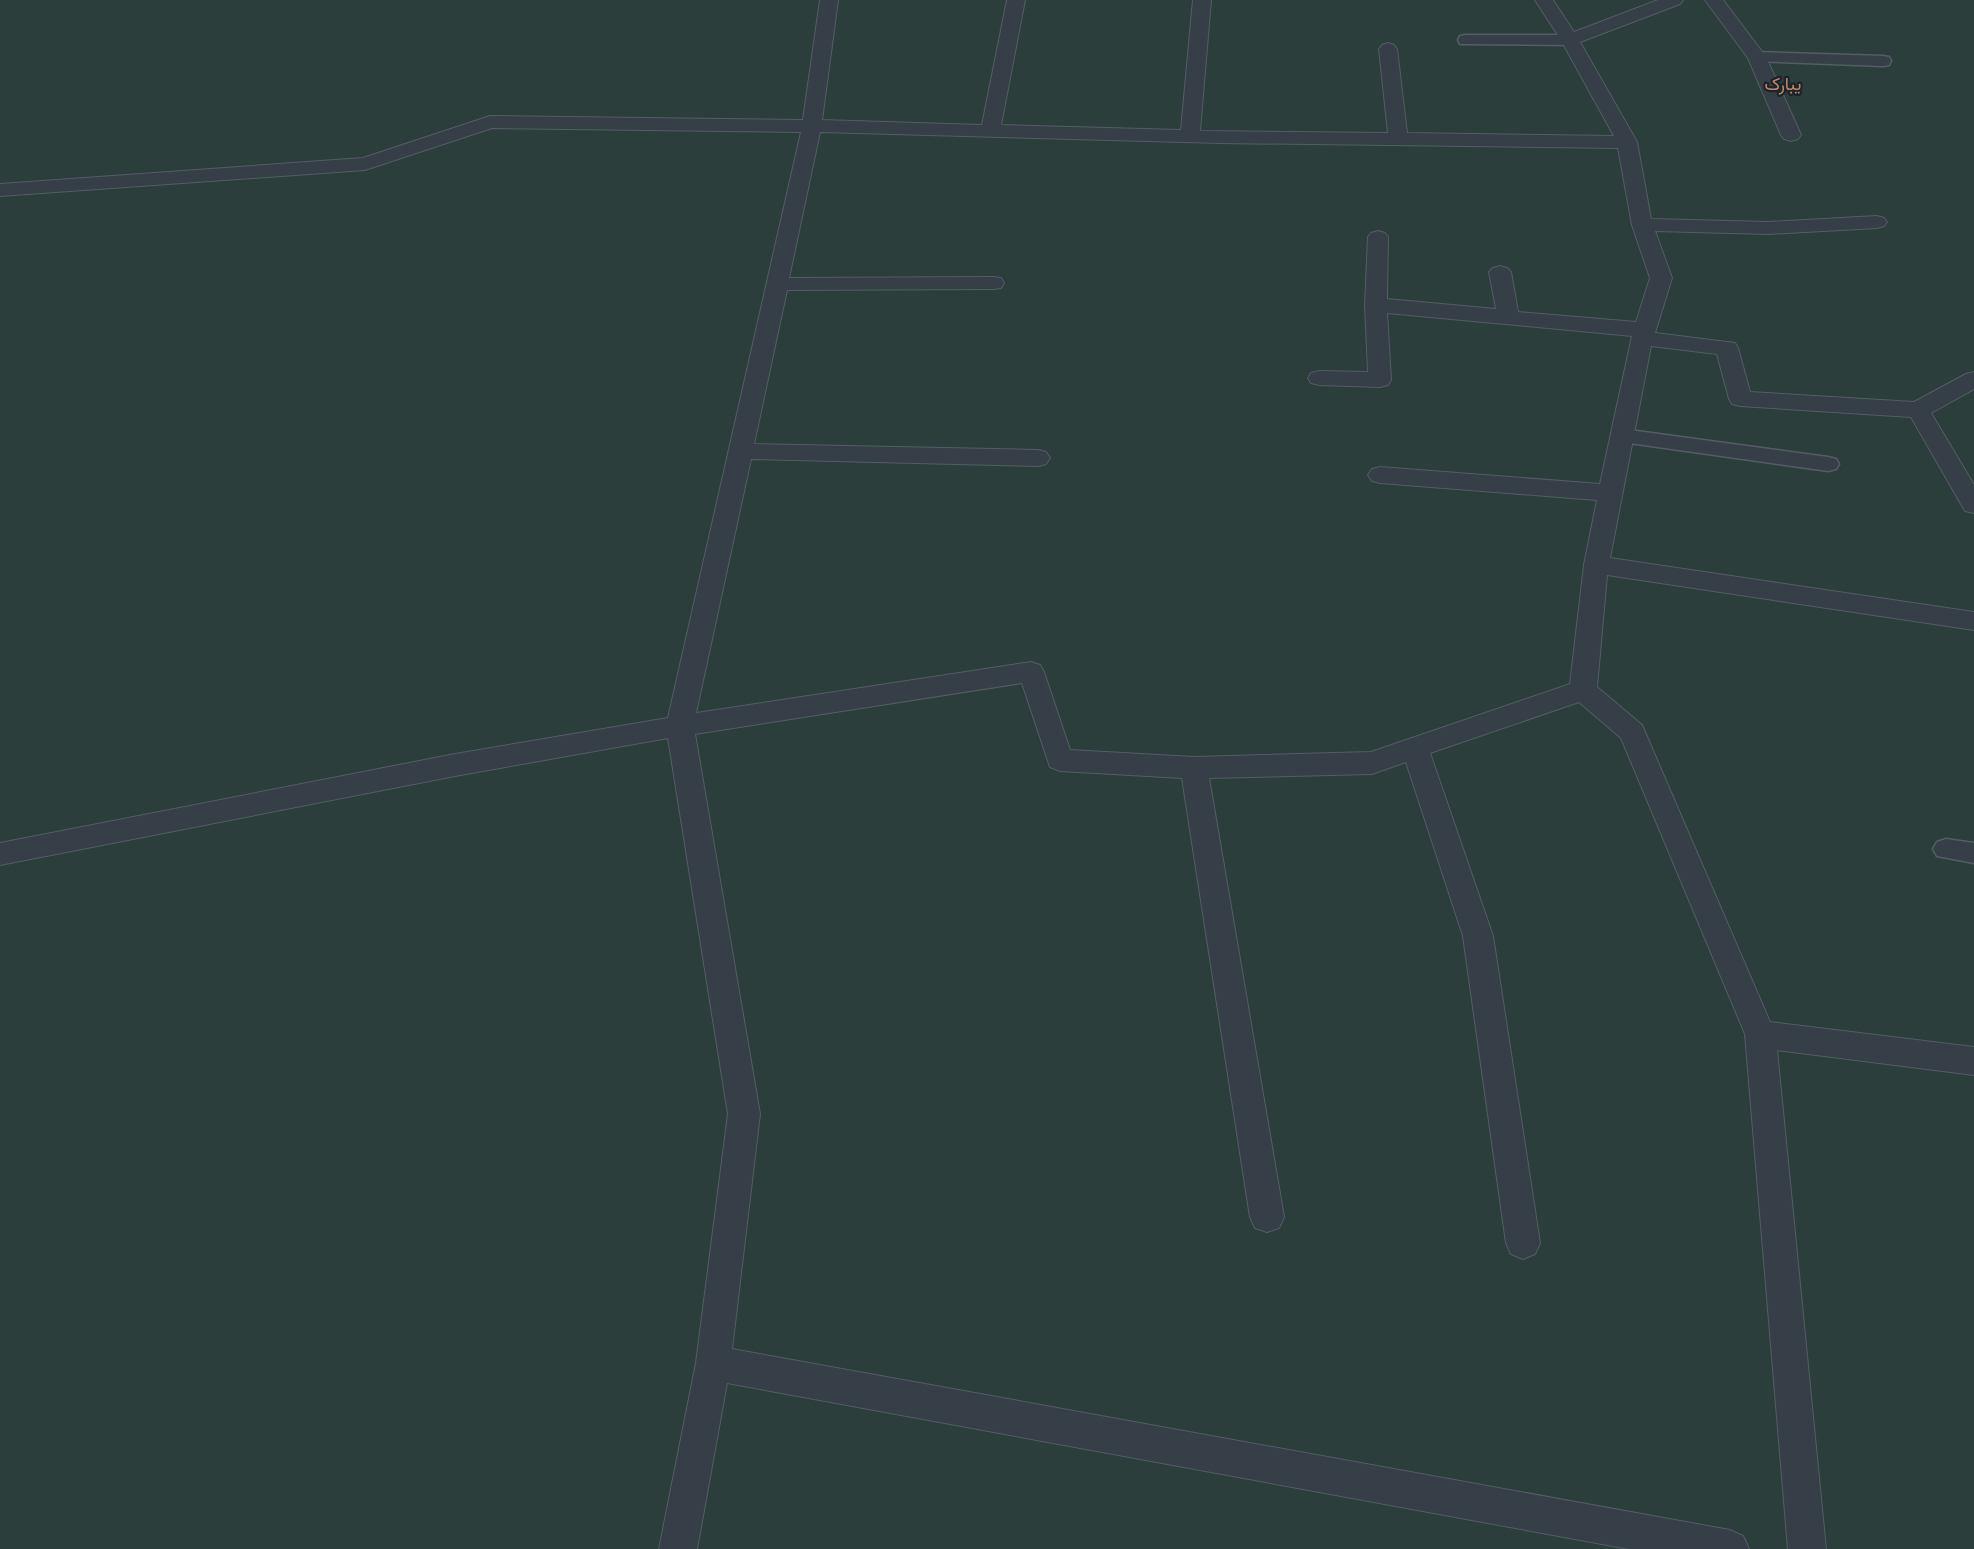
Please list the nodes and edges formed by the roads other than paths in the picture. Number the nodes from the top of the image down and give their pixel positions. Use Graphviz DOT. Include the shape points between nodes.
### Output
graph roads {
  1 [pos="829,0"];
  2 [pos="1016,0"];
  3 [pos="1202,0"];
  4 [pos="1544,0"];
  5 [pos="1674,0"];
  6 [pos="1714,0"];
  7 [pos="1466,40"];
  8 [pos="1570,40"];
  9 [pos="1388,49"];
  10 [pos="1756,57"];
  11 [pos="1883,61"];
  12 [pos="812,126"];
  13 [pos="990,131"];
  14 [pos="1791,135"];
  15 [pos="1190,136"];
  16 [pos="1398,139"];
  17 [pos="1627,142"];
  18 [pos="0,190"];
  19 [pos="1877,222"];
  20 [pos="1642,225"];
  21 [pos="1378,237"];
  22 [pos="1500,272"];
  23 [pos="993,283"];
  24 [pos="778,284"];
  25 [pos="1376,306"];
  26 [pos="1508,318"];
  27 [pos="1643,334"];
  28 [pos="1319,378"];
  29 [pos="1974,379"];
  30 [pos="1918,410"];
  31 [pos="1622,436"];
  32 [pos="740,450"];
  33 [pos="1038,458"];
  34 [pos="1828,464"];
  35 [pos="1380,476"];
  36 [pos="1611,493"];
  37 [pos="1974,505"];
  38 [pos="1596,566"];
  39 [pos="1974,621"];
  40 [pos="1583,690"];
  41 [pos="680,726"];
  42 [pos="1415,748"];
  43 [pos="1194,768"];
  44 [pos="1946,849"];
  45 [pos="1974,853"];
  46 [pos="0,854"];
  47 [pos="1760,1034"];
  48 [pos="1974,1061"];
  49 [pos="1267,1217"];
  50 [pos="1523,1242"];
  51 [pos="713,1363"];
  52 [pos="678,1549"];
  53 [pos="1730,1549"];
  54 [pos="1807,1549"];
  1 -- 12 [label="street"];
  2 -- 13 [label="street"];
  3 -- 15 [label="street"];
  4 -- 8 [label="street"];
  5 -- 8 [label="street"];
  6 -- 10 [label="street"];
  7 -- 8 [label="lane"];
  8 -- 17 [label="street"];
  9 -- 16 [label="street"];
  10 -- 11 [label="lane"];
  10 -- 14 [label="street"];
  12 -- 13 [label="street"];
  12 -- 18 [label="street" via="490,122 365,164"];
  12 -- 24 [label="street"];
  13 -- 15 [label="street"];
  15 -- 16 [label="street"];
  16 -- 17 [label="street"];
  17 -- 20 [label="street"];
  19 -- 20 [label="street" via="1768,228"];
  20 -- 27 [label="street" via="1662,278"];
  21 -- 25 [label="street"];
  22 -- 26 [label="street"];
  23 -- 24 [label="street"];
  24 -- 32 [label="street"];
  25 -- 26 [label="street"];
  25 -- 28 [label="street" via="1380,380"];
  26 -- 27 [label="street"];
  27 -- 30 [label="street" via="1727,348 1740,398"];
  27 -- 31 [label="street"];
  29 -- 30 [label="street"];
  30 -- 37 [label="street"];
  31 -- 34 [label="lane"];
  31 -- 36 [label="street"];
  32 -- 33 [label="street"];
  32 -- 41 [label="street"];
  35 -- 36 [label="street"];
  36 -- 38 [label="street"];
  38 -- 39 [label="street"];
  38 -- 40 [label="street"];
  40 -- 42 [label="street"];
  40 -- 47 [label="street" via="1632,732"];
  41 -- 43 [label="street" via="1031,672 1060,760"];
  41 -- 46 [label="street"];
  41 -- 51 [label="street" via="744,1114"];
  42 -- 43 [label="street" via="1372,763"];
  42 -- 50 [label="street" via="1478,936"];
  43 -- 49 [label="street"];
  44 -- 45 [label="lane"];
  47 -- 48 [label="street"];
  47 -- 54 [label="street"];
  51 -- 52 [label="street"];
  51 -- 53 [label="street"];
}
